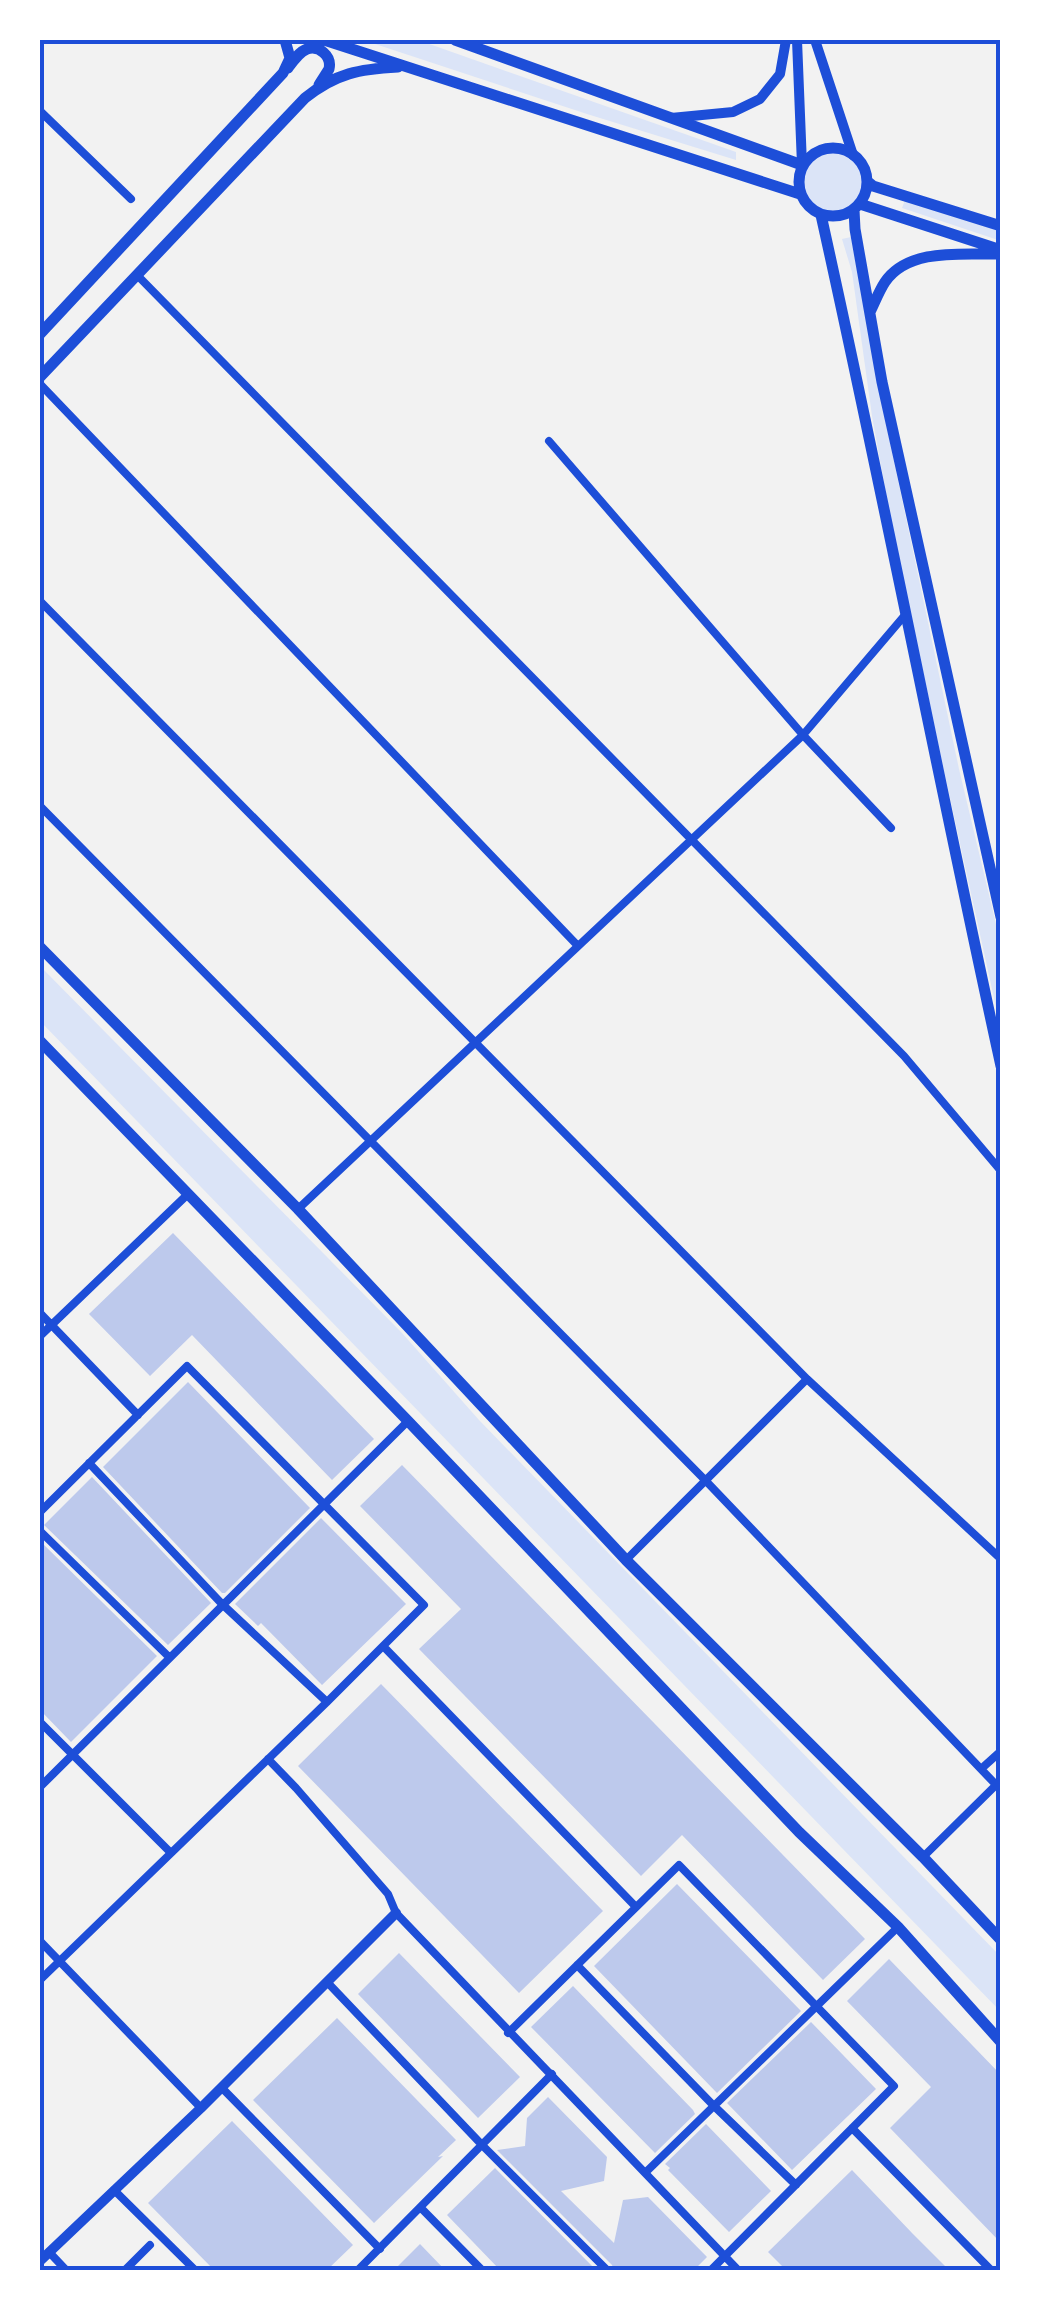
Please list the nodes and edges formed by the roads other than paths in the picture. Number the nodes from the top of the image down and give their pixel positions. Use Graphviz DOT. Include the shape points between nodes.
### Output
graph roads {
  1 [pos="285,40"];
  2 [pos="324,40"];
  3 [pos="455,40"];
  4 [pos="786,40"];
  5 [pos="796,40"];
  6 [pos="815,40"];
  7 [pos="409,67"];
  8 [pos="283,73"];
  9 [pos="317,88"];
  10 [pos="40,111"];
  11 [pos="670,118"];
  12 [pos="853,154"];
  13 [pos="802,165"];
  14 [pos="867,180"];
  15 [pos="800,194"];
  16 [pos="131,199"];
  17 [pos="857,207"];
  18 [pos="822,216"];
  19 [pos="1001,226"];
  20 [pos="1001,252"];
  21 [pos="138,276"];
  22 [pos="870,312"];
  23 [pos="40,334"];
  24 [pos="40,380"];
  25 [pos="549,441"];
  26 [pos="40,601"];
  27 [pos="905,615"];
  28 [pos="803,734"];
  29 [pos="40,806"];
  30 [pos="891,828"];
  31 [pos="692,839"];
  32 [pos="1001,916"];
  33 [pos="578,946"];
  34 [pos="40,948"];
  35 [pos="40,1041"];
  36 [pos="475,1042"];
  37 [pos="1000,1058"];
  38 [pos="370,1141"];
  39 [pos="1001,1171"];
  40 [pos="188,1194"];
  41 [pos="298,1209"];
  42 [pos="40,1313"];
  43 [pos="52,1324"];
  44 [pos="40,1336"];
  45 [pos="806,1379"];
  46 [pos="138,1415"];
  47 [pos="408,1421"];
  48 [pos="89,1463"];
  49 [pos="705,1480"];
  50 [pos="324,1504"];
  51 [pos="40,1512"];
  52 [pos="40,1531"];
  53 [pos="626,1560"];
  54 [pos="1001,1560"];
  55 [pos="222,1604"];
  56 [pos="384,1647"];
  57 [pos="168,1657"];
  58 [pos="327,1702"];
  59 [pos="40,1722"];
  60 [pos="1001,1751"];
  61 [pos="73,1755"];
  62 [pos="268,1759"];
  63 [pos="981,1769"];
  64 [pos="40,1787"];
  65 [pos="998,1787"];
  66 [pos="171,1853"];
  67 [pos="924,1858"];
  68 [pos="636,1907"];
  69 [pos="396,1914"];
  70 [pos="898,1927"];
  71 [pos="1001,1940"];
  72 [pos="40,1942"];
  73 [pos="59,1961"];
  74 [pos="577,1965"];
  75 [pos="40,1980"];
  76 [pos="328,1983"];
  77 [pos="815,2005"];
  78 [pos="508,2032"];
  79 [pos="1001,2042"];
  80 [pos="552,2074"];
  81 [pos="222,2088"];
  82 [pos="714,2105"];
  83 [pos="201,2108"];
  84 [pos="852,2128"];
  85 [pos="483,2146"];
  86 [pos="646,2172"];
  87 [pos="796,2186"];
  88 [pos="114,2190"];
  89 [pos="421,2208"];
  90 [pos="150,2245"];
  91 [pos="380,2249"];
  92 [pos="49,2252"];
  93 [pos="725,2256"];
  94 [pos="40,2262"];
  95 [pos="66,2270"];
  96 [pos="125,2270"];
  97 [pos="195,2270"];
  98 [pos="358,2270"];
  99 [pos="482,2270"];
  100 [pos="607,2270"];
  101 [pos="711,2270"];
  102 [pos="738,2270"];
  103 [pos="990,2270"];
  1 -- 8 [label="main road" via="290,58"];
  2 -- 7 [label="main road"];
  3 -- 11 [label="main road"];
  4 -- 11 [label="street" via="780,74 760,98 733,112"];
  5 -- 13 [label="street"];
  6 -- 12 [label="street"];
  7 -- 9 [label="main road" via="362,69"];
  7 -- 15 [label="main road"];
  8 -- 9 [label="main road" via="303,50 314,48 328,59 329,70"];
  8 -- 23 [label="main road"];
  9 -- 21 [label="main road"];
  10 -- 16 [label="street"];
  11 -- 13 [label="main road"];
  12 -- 13 [label="main road" via="829,148"];
  12 -- 14 [label="main road"];
  13 -- 15 [label="main road"];
  14 -- 17 [label="main road"];
  14 -- 19 [label="main road"];
  15 -- 18 [label="main road"];
  17 -- 18 [label="main road"];
  17 -- 20 [label="main road"];
  17 -- 22 [label="main road"];
  18 -- 27 [label="main road"];
  20 -- 22 [label="main road" via="932,256 903,265"];
  21 -- 24 [label="main road"];
  21 -- 31 [label="street"];
  22 -- 32 [label="main road"];
  24 -- 33 [label="street"];
  25 -- 28 [label="street"];
  26 -- 36 [label="street"];
  27 -- 28 [label="street"];
  27 -- 37 [label="main road"];
  28 -- 30 [label="street"];
  28 -- 31 [label="street"];
  29 -- 38 [label="street"];
  31 -- 33 [label="street"];
  31 -- 39 [label="street" via="904,1056"];
  33 -- 36 [label="street"];
  34 -- 41 [label="main road"];
  35 -- 40 [label="main road"];
  36 -- 38 [label="street"];
  36 -- 45 [label="street"];
  38 -- 41 [label="street"];
  38 -- 49 [label="street"];
  40 -- 43 [label="street"];
  40 -- 47 [label="main road"];
  41 -- 53 [label="main road"];
  42 -- 43 [label="street"];
  43 -- 44 [label="street"];
  43 -- 46 [label="street"];
  45 -- 49 [label="street"];
  45 -- 54 [label="street"];
  46 -- 48 [label="street"];
  46 -- 50 [label="street" via="186,1366"];
  47 -- 50 [label="street"];
  47 -- 70 [label="main road"];
  48 -- 51 [label="street"];
  48 -- 55 [label="street"];
  49 -- 53 [label="street"];
  49 -- 63 [label="street"];
  50 -- 55 [label="street"];
  50 -- 56 [label="street" via="424,1606"];
  52 -- 57 [label="street"];
  53 -- 67 [label="main road"];
  55 -- 57 [label="street"];
  55 -- 58 [label="street"];
  56 -- 58 [label="street"];
  56 -- 68 [label="street"];
  57 -- 61 [label="street"];
  58 -- 62 [label="street"];
  59 -- 61 [label="street"];
  60 -- 63 [label="street"];
  61 -- 64 [label="street"];
  61 -- 66 [label="street"];
  62 -- 66 [label="street"];
  62 -- 69 [label="street" via="388,1894"];
  63 -- 65 [label="street"];
  65 -- 67 [label="street"];
  66 -- 73 [label="street"];
  67 -- 71 [label="main road"];
  68 -- 74 [label="street"];
  68 -- 77 [label="street" via="679,1865"];
  69 -- 76 [label="street"];
  69 -- 78 [label="street"];
  70 -- 77 [label="street"];
  70 -- 79 [label="main road"];
  72 -- 73 [label="street"];
  73 -- 75 [label="street"];
  73 -- 83 [label="street"];
  74 -- 78 [label="street"];
  74 -- 82 [label="street"];
  76 -- 81 [label="street"];
  76 -- 85 [label="street"];
  77 -- 82 [label="street"];
  77 -- 84 [label="street" via="894,2086"];
  78 -- 80 [label="street"];
  80 -- 85 [label="street"];
  80 -- 86 [label="street"];
  81 -- 83 [label="street"];
  81 -- 91 [label="street"];
  82 -- 86 [label="street"];
  82 -- 87 [label="street"];
  83 -- 88 [label="street"];
  84 -- 87 [label="street"];
  84 -- 103 [label="street"];
  85 -- 89 [label="street"];
  85 -- 100 [label="street"];
  86 -- 93 [label="street"];
  87 -- 93 [label="street"];
  88 -- 92 [label="street"];
  88 -- 97 [label="street"];
  89 -- 91 [label="street"];
  89 -- 99 [label="street"];
  90 -- 96 [label="street"];
  91 -- 98 [label="street"];
  92 -- 94 [label="street"];
  92 -- 95 [label="street"];
  93 -- 101 [label="street"];
  93 -- 102 [label="street"];
}
